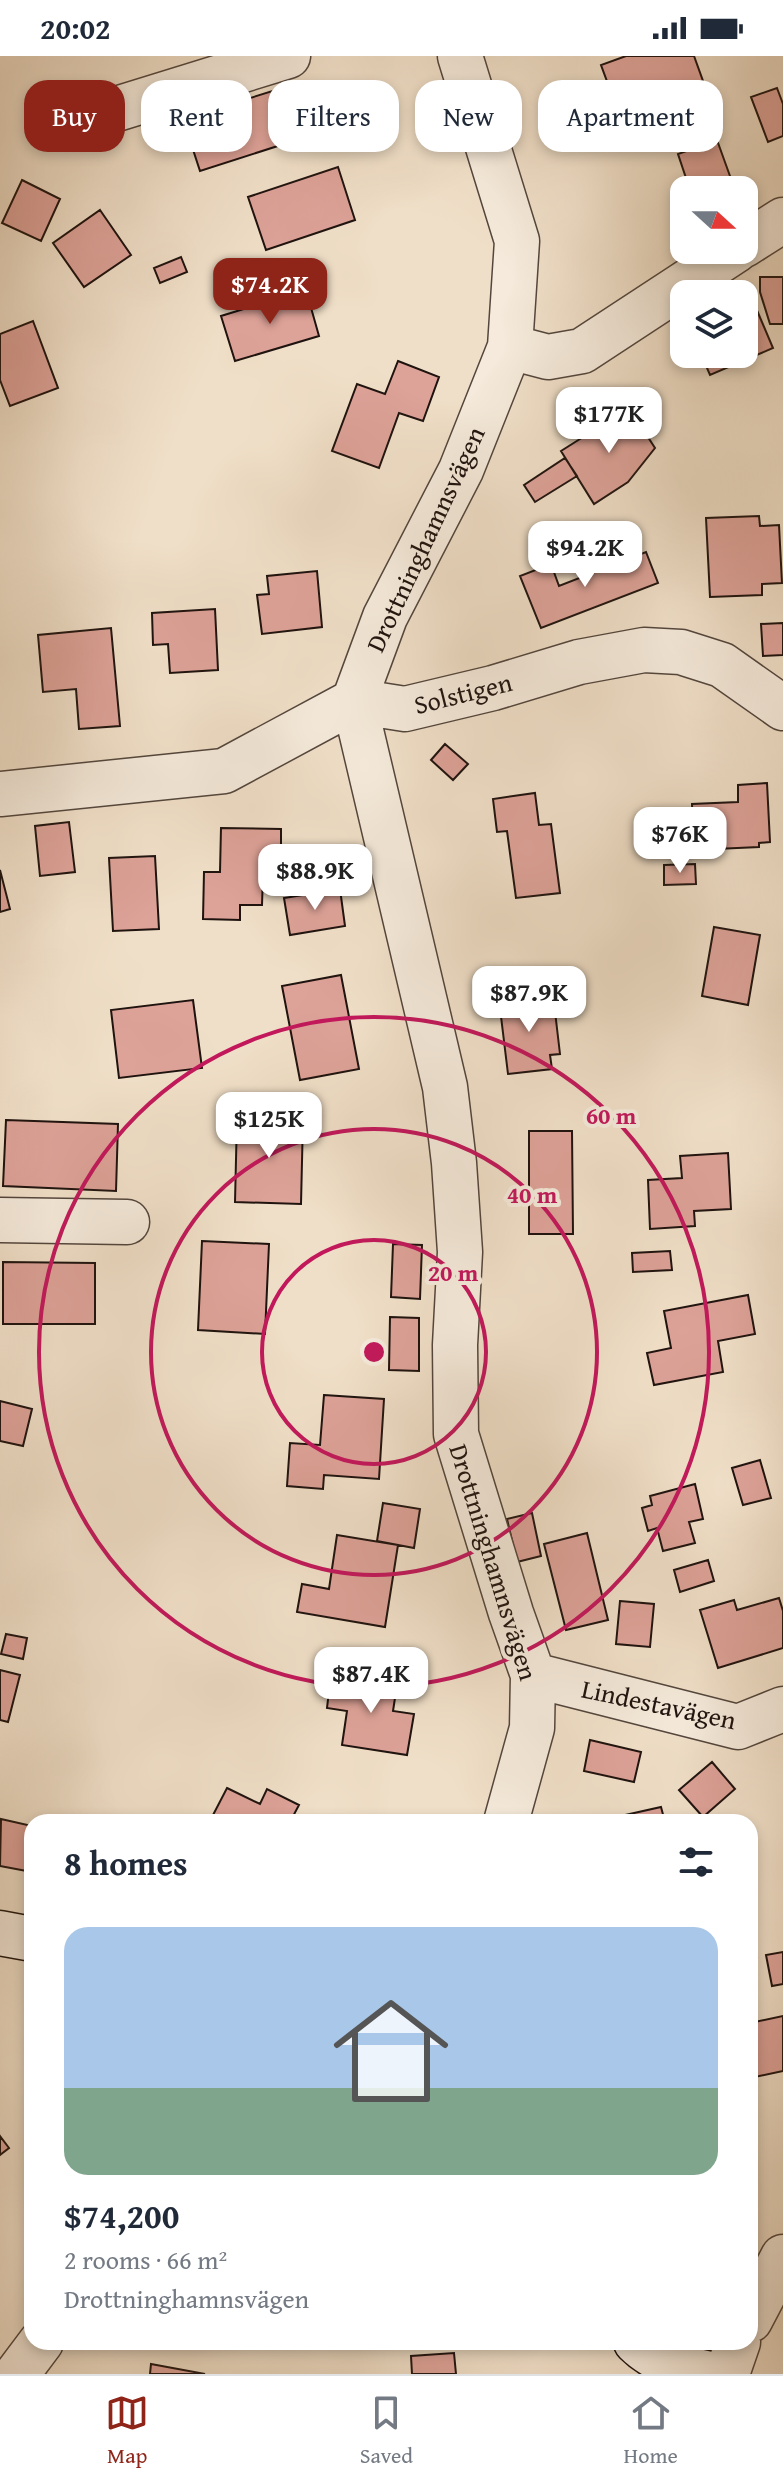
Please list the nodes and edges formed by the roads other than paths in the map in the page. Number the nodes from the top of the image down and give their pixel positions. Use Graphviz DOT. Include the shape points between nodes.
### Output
graph roads {
  1 [pos="288,56"];
  2 [pos="460,56"];
  3 [pos="125,106"];
  4 [pos="783,220"];
  5 [pos="758,236"];
  6 [pos="715,264"];
  7 [pos="510,347"];
  8 [pos="354,701"];
  9 [pos="783,708"];
  10 [pos="0,794"];
  11 [pos="0,1220"];
  12 [pos="127,1222"];
  13 [pos="533,1675"];
  14 [pos="783,1709"];
  15 [pos="508,1814"];
  16 [pos="0,1933"];
  17 [pos="24,1938"];
  18 [pos="783,2257"];
  19 [pos="758,2305"];
  20 [pos="35,2350"];
  21 [pos="644,2350"];
  22 [pos="730,2350"];
  23 [pos="707,2373"];
  24 [pos="17,2374"];
  1 -- 3 [label="street"];
  2 -- 7 [label="street, Drottninghamnsvägen" via="517,241"];
  4 -- 5 [label="street"];
  6 -- 7 [label="street" via="582,351 548,357"];
  7 -- 8 [label="street, Drottninghamnsvägen" via="461,470 385,617"];
  8 -- 9 [label="street, Solstigen" via="405,709 644,650 681,652 722,665"];
  8 -- 10 [label="street" via="224,771"];
  8 -- 13 [label="street, Drottninghamnsvägen" via="445,1087 460,1252 456,1434"];
  11 -- 12 [label="street"];
  13 -- 14 [label="street, Lindestavägen" via="738,1727"];
  13 -- 15 [label="street, Drottninghamnsvägen" via="532,1728"];
  16 -- 17 [label="street"];
  18 -- 19 [label="street"];
  20 -- 24 [label="street"];
  21 -- 23 [label="street" via="680,2368"];
  22 -- 23 [label="street"];
}
